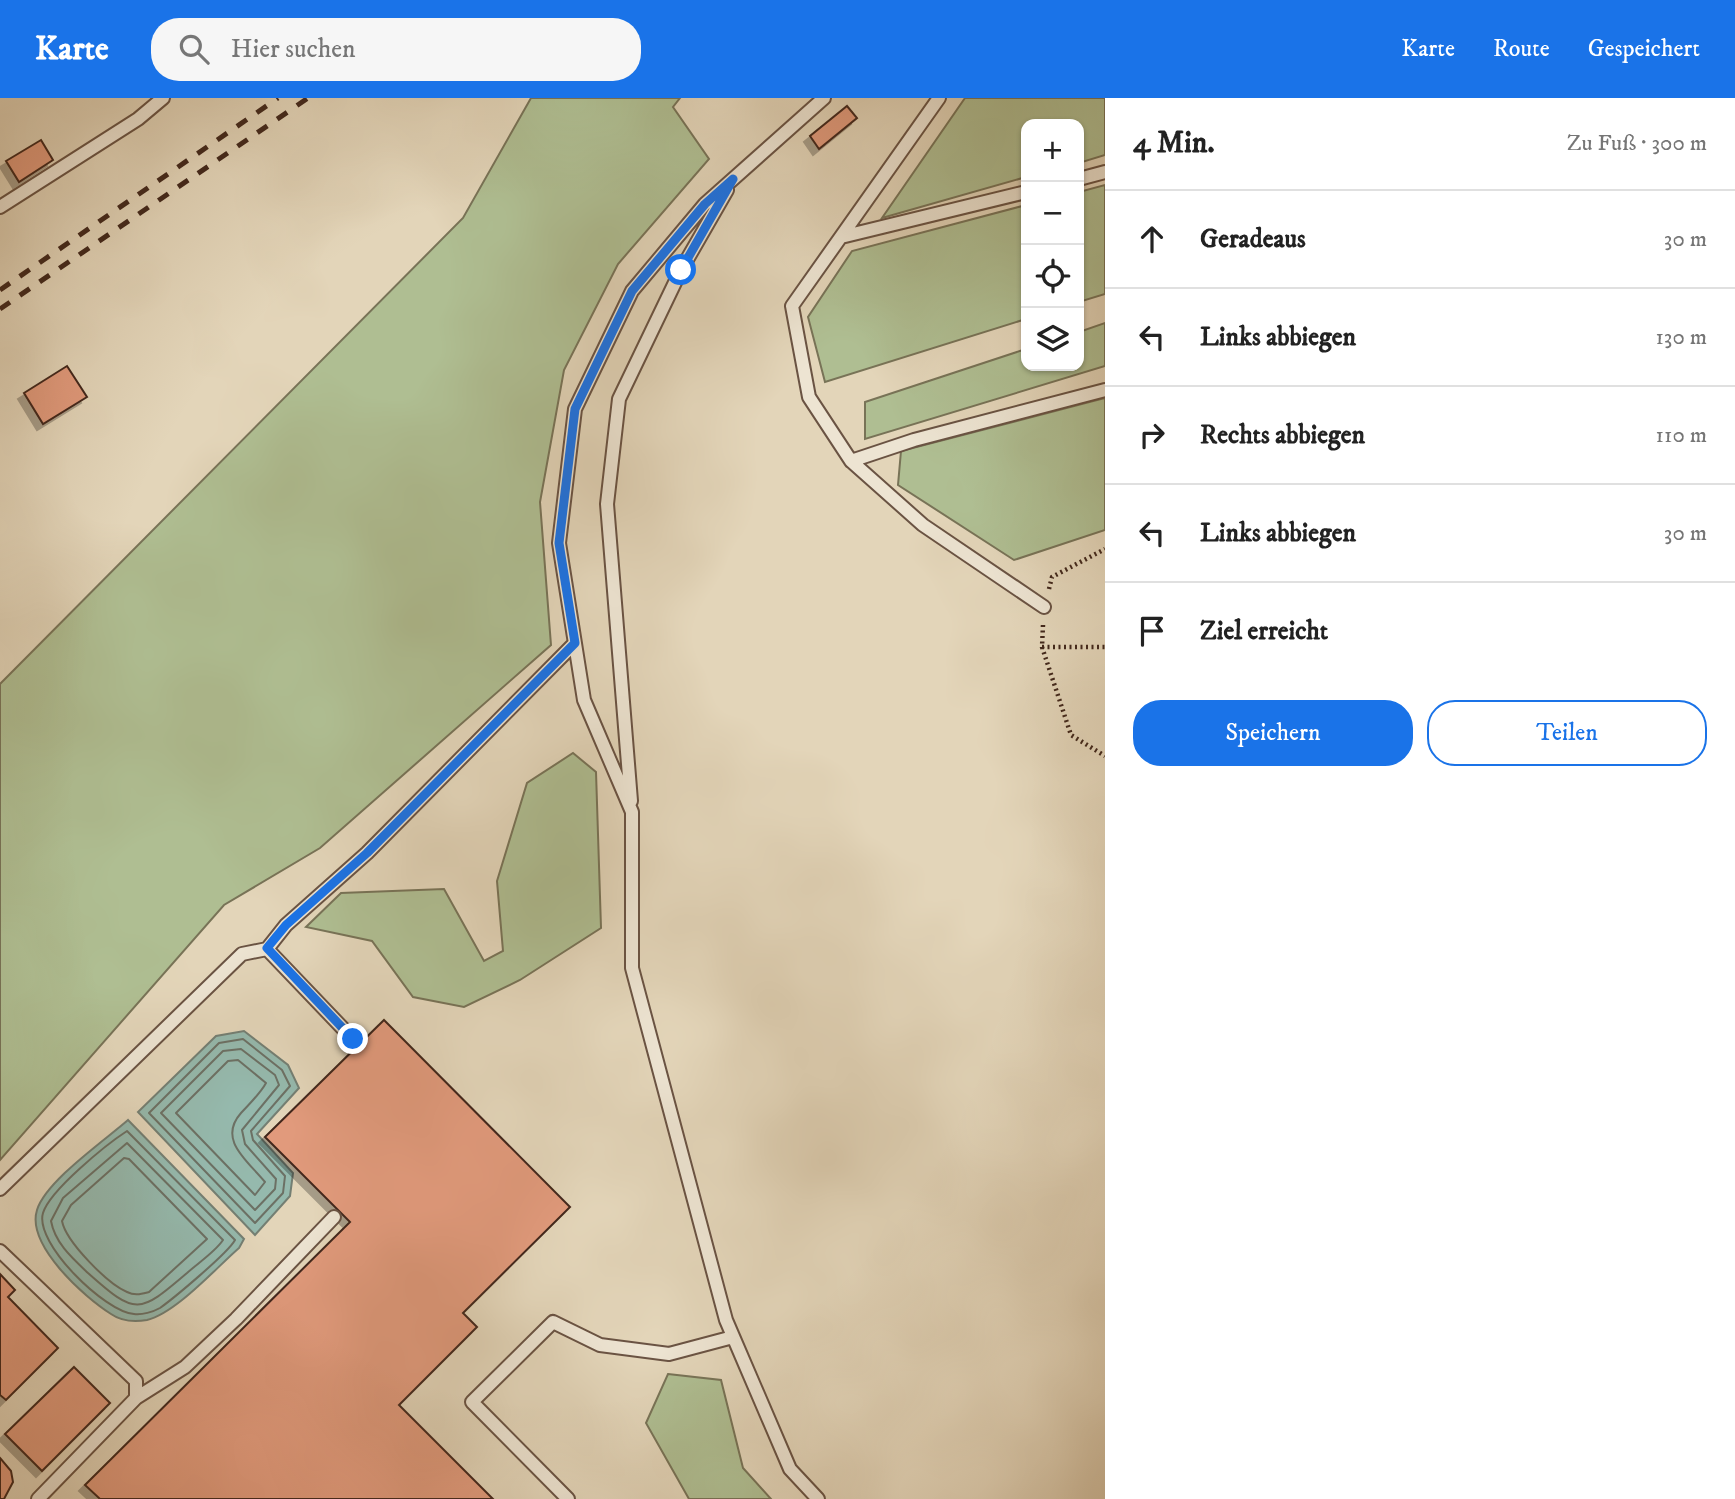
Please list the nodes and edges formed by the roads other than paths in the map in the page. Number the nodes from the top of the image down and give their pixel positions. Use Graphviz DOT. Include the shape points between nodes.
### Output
graph roads {
  1 [pos="163,98"];
  2 [pos="824,98"];
  3 [pos="940,98"];
  4 [pos="1105,172"];
  5 [pos="1084,178"];
  6 [pos="733,179"];
  7 [pos="1021,193"];
  8 [pos="0,207"];
  9 [pos="841,237"];
  10 [pos="1105,390"];
  11 [pos="851,461"];
  12 [pos="1044,607"];
  13 [pos="575,643"];
  14 [pos="632,812"];
  15 [pos="267,948"];
  16 [pos="353,1039"];
  17 [pos="0,1189"];
  18 [pos="334,1217"];
  19 [pos="0,1251"];
  20 [pos="733,1337"];
  21 [pos="136,1398"];
  22 [pos="38,1499"];
  23 [pos="568,1499"];
  24 [pos="818,1499"];
  1 -- 8 [label="lane" via="138,119"];
  2 -- 6 [label="lane"];
  3 -- 9 [label="lane"];
  4 -- 5 [label="lane"];
  6 -- 13 [label="lane" via="705,204 632,291 575,409 559,543"];
  6 -- 14 [label="lane" via="681,270 619,399 607,504"];
  7 -- 9 [label="lane"];
  9 -- 11 [label="lane" via="792,306 809,397"];
  10 -- 11 [label="lane"];
  11 -- 12 [label="lane" via="923,525"];
  13 -- 14 [label="lane" via="584,700"];
  13 -- 15 [label="lane"];
  14 -- 20 [label="lane" via="632,968"];
  15 -- 16 [label="lane"];
  15 -- 17 [label="lane" via="242,954"];
  18 -- 21 [label="lane" via="185,1367"];
  19 -- 21 [label="lane" via="123,1366 136,1381"];
  20 -- 23 [label="lane" via="669,1353 600,1345 553,1322 472,1402"];
  20 -- 24 [label="lane" via="790,1469"];
  21 -- 22 [label="lane"];
}
